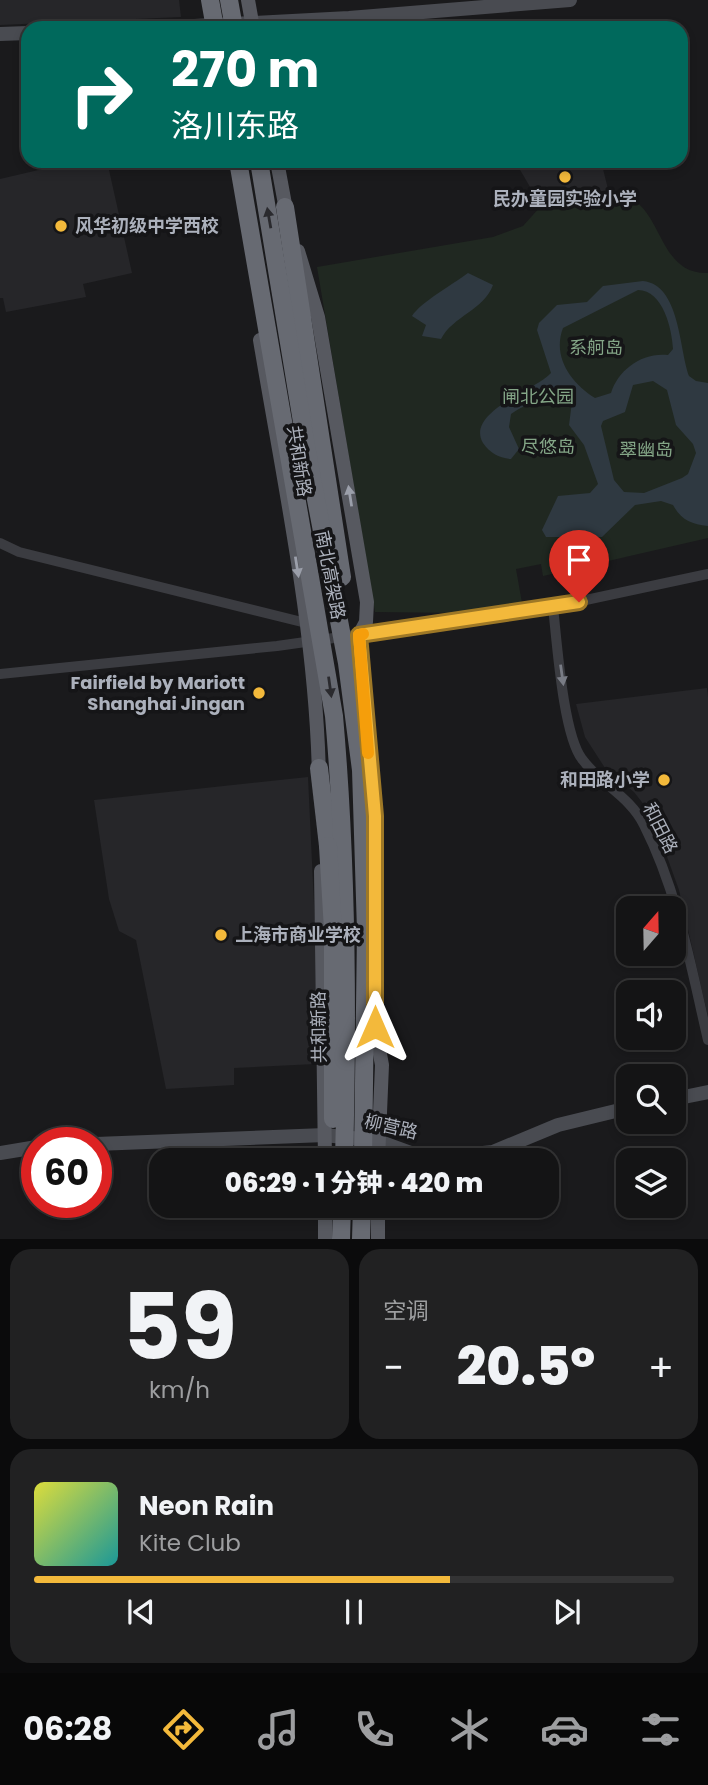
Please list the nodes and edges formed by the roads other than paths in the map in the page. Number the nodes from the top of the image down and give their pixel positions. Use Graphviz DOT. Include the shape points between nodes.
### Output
graph roads {
  1 [pos="203,0"];
  2 [pos="210,0"];
  3 [pos="229,0"];
  4 [pos="248,0"];
  5 [pos="570,0"];
  6 [pos="476,4"];
  7 [pos="209,21"];
  8 [pos="210,21"];
  9 [pos="233,21"];
  10 [pos="251,21"];
  11 [pos="303,21"];
  12 [pos="21,33"];
  13 [pos="0,34"];
  14 [pos="233,168"];
  15 [pos="239,168"];
  16 [pos="260,168"];
  17 [pos="278,168"];
  18 [pos="285,207"];
  19 [pos="0,543"];
  20 [pos="708,574"];
  21 [pos="553,607"];
  22 [pos="306,623"];
  23 [pos="359,635"];
  24 [pos="308,642"];
  25 [pos="347,663"];
  26 [pos="0,674"];
  27 [pos="319,768"];
  28 [pos="708,1040"];
  29 [pos="708,1092"];
  30 [pos="686,1096"];
  31 [pos="616,1111"];
  32 [pos="332,1136"];
  33 [pos="373,1140"];
  34 [pos="112,1143"];
  35 [pos="328,1148"];
  36 [pos="334,1148"];
  37 [pos="337,1148"];
  38 [pos="344,1148"];
  39 [pos="363,1148"];
  40 [pos="371,1148"];
  41 [pos="375,1148"];
  42 [pos="21,1150"];
  43 [pos="0,1153"];
  44 [pos="334,1218"];
  45 [pos="338,1218"];
  46 [pos="362,1218"];
  47 [pos="368,1218"];
  48 [pos="378,1218"];
  49 [pos="325,1239"];
  50 [pos="339,1239"];
  51 [pos="361,1239"];
  52 [pos="368,1239"];
  53 [pos="378,1239"];
  1 -- 7 [label="main road"];
  2 -- 8 [label="highway, bridge"];
  3 -- 9 [label="highway, bridge"];
  4 -- 10 [label="main road"];
  5 -- 6 [label="main road"];
  6 -- 11 [label="main road"];
  12 -- 13 [label="main road"];
  14 -- 22 [label="main road, 共和新路, one-way"];
  15 -- 38 [label="highway, 南北高架路, one-way, bridge" via="334,716 345,933"];
  25 -- 16 [label="highway, 南北高架路, one-way, bridge"];
  17 -- 18 [label="main road, 共和新路"];
  18 -- 23 [label="main road, 共和新路" via="290,311 348,626"];
  23 -- 18 [label="main road, 共和新路, one-way" via="366,622 367,602 341,444 318,317"];
  18 -- 25 [label="highway, bridge" via="342,577"];
  19 -- 22 [label="street" via="19,552"];
  20 -- 21 [label="street"];
  21 -- 23 [label="street"];
  21 -- 28 [label="street, 和田路, one-way" via="575,748 592,771 631,804 649,834 679,913"];
  22 -- 24 [label="main road, 共和新路"];
  23 -- 24 [label="street"];
  23 -- 33 [label="main road, 共和新路" via="375,816"];
  24 -- 26 [label="street"];
  24 -- 27 [label="main road, 共和新路"];
  25 -- 39 [label="highway, 南北高架路, bridge" via="364,827"];
  27 -- 32 [label="main road, 共和新路" via="333,815 337,886"];
  27 -- 37 [label="highway, bridge" via="333,930"];
  29 -- 30 [label="main road"];
  31 -- 33 [label="main road, 柳营路" via="558,1125 493,1152 443,1157 411,1153"];
  32 -- 33 [label="main road, 柳营路"];
  32 -- 34 [label="main road, 柳营路"];
  32 -- 35 [label="main road, 共和新路"];
  32 -- 36 [label="main road, 共和新路"];
  33 -- 40 [label="main road, 共和新路"];
  33 -- 41 [label="main road, 共和新路"];
  42 -- 43 [label="main road"];
  44 -- 49 [label="main road"];
  45 -- 50 [label="highway"];
  46 -- 51 [label="highway"];
  47 -- 52 [label="main road"];
  48 -- 53 [label="main road"];
}
